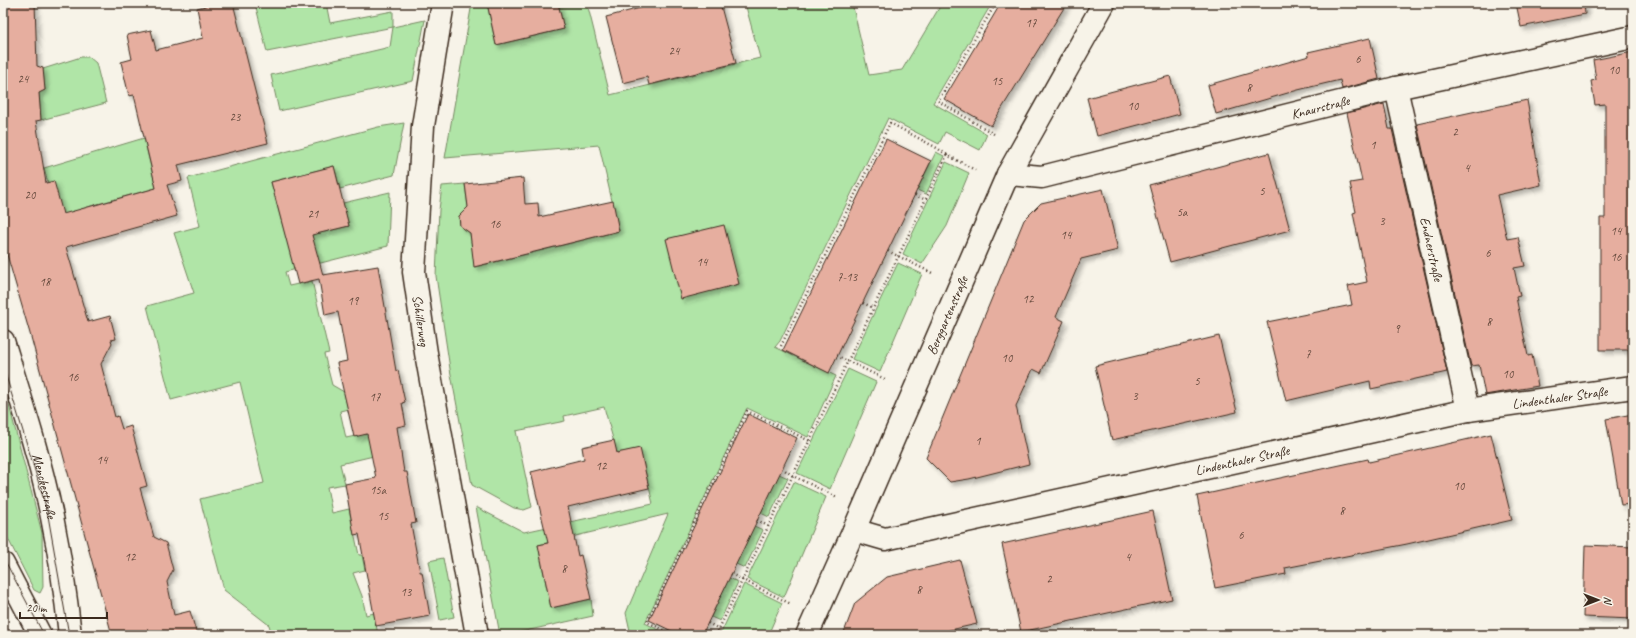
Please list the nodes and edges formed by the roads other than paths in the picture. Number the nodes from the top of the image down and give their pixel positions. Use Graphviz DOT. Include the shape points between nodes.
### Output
graph roads {
  1 [pos="444,3"];
  2 [pos="1104,3"];
  3 [pos="1633,37"];
  4 [pos="1396,88"];
  5 [pos="1008,174"];
  6 [pos="3,341"];
  7 [pos="1633,387"];
  8 [pos="1468,410"];
  9 [pos="854,530"];
  10 [pos="3,564"];
  11 [pos="40,635"];
  12 [pos="70,635"];
  13 [pos="477,635"];
  14 [pos="807,635"];
  1 -- 13 [label="street, Schillerweg" via="423,126 414,272 426,353"];
  2 -- 5 [label="street, Berggartenstraße"];
  3 -- 4 [label="street, Knaurstraße"];
  4 -- 5 [label="street, Knaurstraße" via="1042,177"];
  4 -- 8 [label="street, Endnerstraße"];
  5 -- 9 [label="street, Berggartenstraße"];
  6 -- 12 [label="street, Menckestraße" via="44,483 66,599"];
  7 -- 8 [label="street, Lindenthaler Straße"];
  8 -- 9 [label="street, Lindenthaler Straße" via="885,539"];
  9 -- 14 [label="street, Berggartenstraße"];
  10 -- 11 [label="street"];
}
